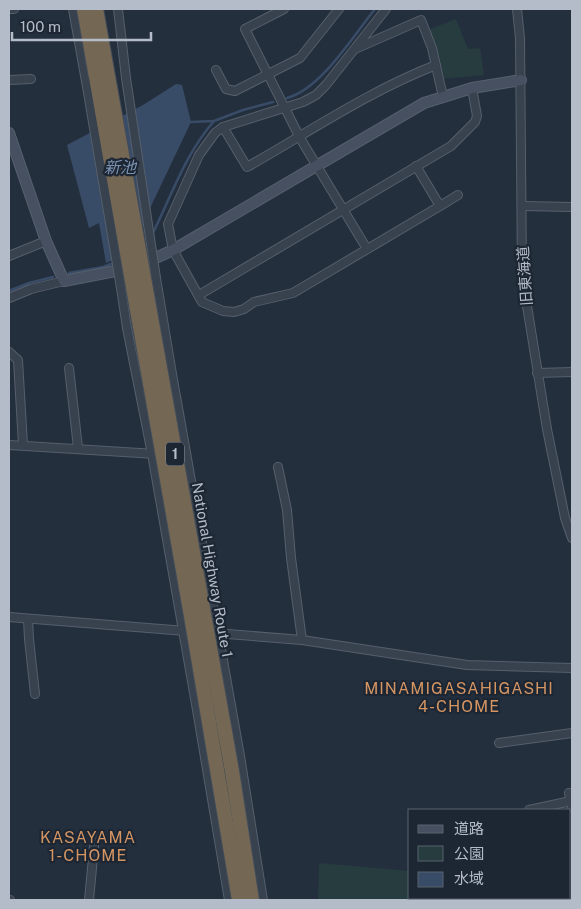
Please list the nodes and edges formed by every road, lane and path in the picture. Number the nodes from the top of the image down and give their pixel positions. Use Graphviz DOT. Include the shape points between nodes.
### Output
graph roads {
  1 [pos="9,9"];
  2 [pos="14,9"];
  3 [pos="73,9"];
  4 [pos="84,9"];
  5 [pos="96,9"];
  6 [pos="118,9"];
  7 [pos="284,9"];
  8 [pos="339,9"];
  9 [pos="386,9"];
  10 [pos="517,9"];
  11 [pos="353,49"];
  12 [pos="436,65"];
  13 [pos="216,70"];
  14 [pos="267,74"];
  15 [pos="31,78"];
  16 [pos="9,80"];
  17 [pos="521,80"];
  18 [pos="472,88"];
  19 [pos="442,97"];
  20 [pos="285,108"];
  21 [pos="223,127"];
  22 [pos="9,133"];
  23 [pos="300,138"];
  24 [pos="317,165"];
  25 [pos="416,166"];
  26 [pos="458,195"];
  27 [pos="440,206"];
  28 [pos="522,206"];
  29 [pos="572,208"];
  30 [pos="343,209"];
  31 [pos="46,240"];
  32 [pos="367,249"];
  33 [pos="173,250"];
  34 [pos="9,256"];
  35 [pos="64,281"];
  36 [pos="199,295"];
  37 [pos="9,298"];
  38 [pos="9,352"];
  39 [pos="70,368"];
  40 [pos="572,372"];
  41 [pos="537,373"];
  42 [pos="9,445"];
  43 [pos="23,445"];
  44 [pos="78,448"];
  45 [pos="152,454"];
  46 [pos="187,456"];
  47 [pos="278,467"];
  48 [pos="572,538"];
  49 [pos="9,617"];
  50 [pos="28,619"];
  51 [pos="182,631"];
  52 [pos="219,634"];
  53 [pos="302,640"];
  54 [pos="572,668"];
  55 [pos="35,694"];
  56 [pos="572,734"];
  57 [pos="499,744"];
  58 [pos="571,800"];
  59 [pos="534,809"];
  60 [pos="95,836"];
  61 [pos="89,900"];
  62 [pos="229,900"];
  63 [pos="239,900"];
  64 [pos="252,900"];
  65 [pos="263,900"];
  1 -- 2 [label="street"];
  3 -- 45 [label="street, bridge" via="127,328"];
  4 -- 63 [label="highway, National Highway Route 1 / 1, bridge"];
  5 -- 64 [label="highway, National Highway Route 1 / 1, bridge" via="232,771"];
  6 -- 46 [label="street, bridge" via="156,278"];
  7 -- 14 [label="street" via="245,29"];
  8 -- 14 [label="street" via="300,58"];
  9 -- 11 [label="street"];
  10 -- 17 [label="street, 旧東海道"];
  11 -- 12 [label="street" via="421,20"];
  11 -- 20 [label="street" via="316,95"];
  12 -- 19 [label="street"];
  12 -- 23 [label="street" via="367,97"];
  13 -- 14 [label="street" via="226,89 235,91"];
  14 -- 20 [label="street"];
  15 -- 16 [label="street"];
  17 -- 18 [label="street"];
  17 -- 28 [label="street, 旧東海道"];
  18 -- 19 [label="street"];
  18 -- 25 [label="street" via="477,116 475,122 452,146"];
  19 -- 24 [label="street" via="424,103"];
  20 -- 21 [label="street"];
  20 -- 23 [label="street"];
  21 -- 23 [label="street" via="247,167"];
  21 -- 33 [label="street" via="199,155 168,224"];
  22 -- 31 [label="street"];
  23 -- 24 [label="street"];
  24 -- 30 [label="street"];
  24 -- 33 [label="street"];
  25 -- 27 [label="street"];
  25 -- 30 [label="street"];
  26 -- 27 [label="street"];
  27 -- 32 [label="street"];
  28 -- 29 [label="street"];
  28 -- 41 [label="street, 旧東海道" via="522,275"];
  30 -- 32 [label="street"];
  30 -- 36 [label="street"];
  31 -- 34 [label="street"];
  31 -- 35 [label="street"];
  32 -- 36 [label="street" via="293,293 254,302 239,311 223,311 202,302"];
  33 -- 35 [label="street" via="136,267"];
  33 -- 36 [label="street"];
  35 -- 37 [label="street"];
  38 -- 43 [label="street" via="18,360"];
  39 -- 44 [label="street"];
  40 -- 41 [label="street"];
  41 -- 48 [label="street, 旧東海道" via="560,495"];
  42 -- 43 [label="street"];
  43 -- 44 [label="street"];
  44 -- 45 [label="street"];
  45 -- 46 [label="street"];
  45 -- 51 [label="street"];
  46 -- 52 [label="street"];
  47 -- 53 [label="street" via="287,510"];
  49 -- 50 [label="street"];
  50 -- 51 [label="street"];
  50 -- 55 [label="street"];
  51 -- 52 [label="street"];
  51 -- 62 [label="street"];
  52 -- 53 [label="street"];
  52 -- 65 [label="street"];
  53 -- 54 [label="street" via="467,665"];
  56 -- 57 [label="street"];
  58 -- 59 [label="street"];
  60 -- 61 [label="street"];
}
